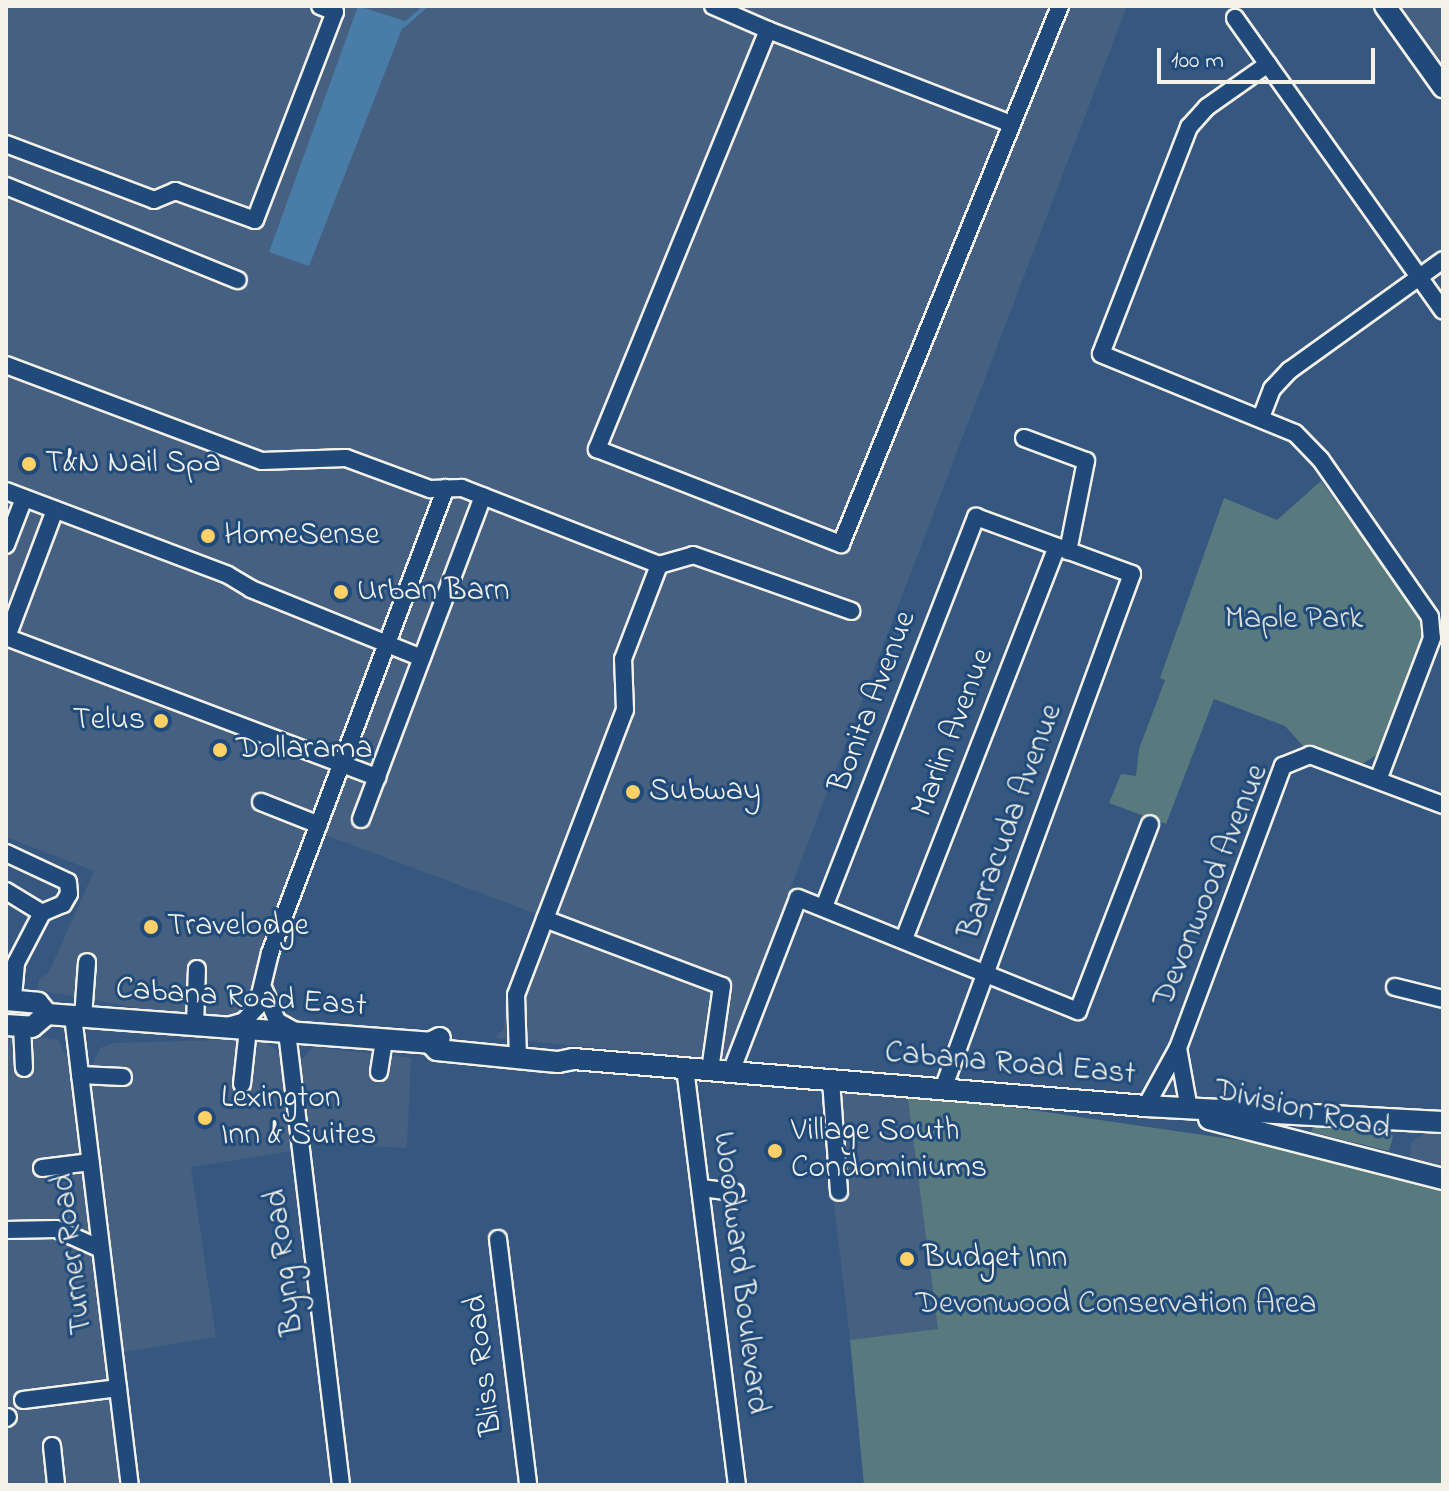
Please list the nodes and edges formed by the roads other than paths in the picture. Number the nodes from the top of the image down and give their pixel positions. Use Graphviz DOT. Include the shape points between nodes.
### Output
graph roads {
  1 [pos="713,6"];
  2 [pos="1060,6"];
  3 [pos="1385,6"];
  4 [pos="327,9"];
  5 [pos="1235,18"];
  6 [pos="768,30"];
  7 [pos="1268,64"];
  8 [pos="1443,87"];
  9 [pos="1012,124"];
  10 [pos="6,144"];
  11 [pos="6,186"];
  12 [pos="1443,260"];
  13 [pos="1419,278"];
  14 [pos="238,280"];
  15 [pos="1443,311"];
  16 [pos="6,365"];
  17 [pos="1262,415"];
  18 [pos="1024,438"];
  19 [pos="446,488"];
  20 [pos="6,491"];
  21 [pos="483,496"];
  22 [pos="24,498"];
  23 [pos="55,510"];
  24 [pos="6,545"];
  25 [pos="1063,549"];
  26 [pos="659,565"];
  27 [pos="851,611"];
  28 [pos="7,637"];
  29 [pos="389,641"];
  30 [pos="422,658"];
  31 [pos="342,763"];
  32 [pos="377,777"];
  33 [pos="1378,780"];
  34 [pos="261,802"];
  35 [pos="1443,805"];
  36 [pos="361,819"];
  37 [pos="1150,824"];
  38 [pos="319,825"];
  39 [pos="6,853"];
  40 [pos="6,891"];
  41 [pos="824,907"];
  42 [pos="42,913"];
  43 [pos="545,919"];
  44 [pos="904,939"];
  45 [pos="11,961"];
  46 [pos="87,962"];
  47 [pos="197,969"];
  48 [pos="986,973"];
  49 [pos="1395,987"];
  50 [pos="264,990"];
  51 [pos="1443,999"];
  52 [pos="10,1000"];
  53 [pos="47,1014"];
  54 [pos="78,1016"];
  55 [pos="195,1025"];
  56 [pos="14,1026"];
  57 [pos="222,1027"];
  58 [pos="248,1029"];
  59 [pos="292,1032"];
  60 [pos="384,1039"];
  61 [pos="1178,1048"];
  62 [pos="518,1052"];
  63 [pos="24,1068"];
  64 [pos="685,1068"];
  65 [pos="710,1070"];
  66 [pos="379,1072"];
  67 [pos="731,1072"];
  68 [pos="80,1075"];
  69 [pos="123,1077"];
  70 [pos="831,1080"];
  71 [pos="242,1084"];
  72 [pos="943,1089"];
  73 [pos="1146,1106"];
  74 [pos="1189,1109"];
  75 [pos="1443,1122"];
  76 [pos="91,1162"];
  77 [pos="42,1168"];
  78 [pos="1443,1179"];
  79 [pos="701,1188"];
  80 [pos="735,1192"];
  81 [pos="839,1192"];
  82 [pos="6,1230"];
  83 [pos="498,1239"];
  84 [pos="101,1249"];
  85 [pos="118,1388"];
  86 [pos="23,1400"];
  87 [pos="52,1446"];
  88 [pos="56,1485"];
  89 [pos="130,1485"];
  90 [pos="341,1485"];
  91 [pos="528,1485"];
  92 [pos="737,1485"];
  1 -- 6 [label="street"];
  2 -- 9 [label="street"];
  3 -- 8 [label="main road"];
  4 -- 10 [label="street" via="255,220 175,191 154,200"];
  5 -- 7 [label="street"];
  6 -- 9 [label="street"];
  6 -- 9 [label="street" via="597,449 841,544"];
  7 -- 13 [label="street"];
  7 -- 17 [label="street" via="1207,107 1189,127 1101,354"];
  11 -- 14 [label="street"];
  12 -- 13 [label="street"];
  13 -- 15 [label="street"];
  13 -- 17 [label="street" via="1290,370 1272,389"];
  16 -- 19 [label="street" via="262,461 346,458 430,489"];
  17 -- 33 [label="street" via="1295,433 1321,460 1430,617 1432,638"];
  18 -- 25 [label="street, Marlin Avenue" via="1086,461"];
  19 -- 21 [label="street"];
  19 -- 29 [label="street"];
  20 -- 22 [label="street"];
  21 -- 26 [label="street"];
  21 -- 30 [label="street"];
  22 -- 23 [label="street"];
  22 -- 24 [label="street"];
  23 -- 28 [label="street"];
  23 -- 29 [label="street"];
  25 -- 41 [label="street, Bonita Avenue" via="976,517"];
  25 -- 44 [label="street, Marlin Avenue"];
  25 -- 48 [label="street, Barracuda Avenue" via="1132,574"];
  26 -- 27 [label="street" via="693,555"];
  26 -- 43 [label="street" via="623,659 625,710"];
  28 -- 31 [label="street"];
  29 -- 30 [label="street"];
  29 -- 31 [label="street"];
  30 -- 32 [label="street"];
  31 -- 32 [label="street"];
  31 -- 38 [label="street"];
  32 -- 36 [label="street"];
  33 -- 35 [label="street, Devonwood Avenue"];
  33 -- 61 [label="street, Devonwood Avenue" via="1310,755 1283,766"];
  34 -- 38 [label="street"];
  37 -- 48 [label="street" via="1078,1011"];
  38 -- 50 [label="street" via="270,953"];
  39 -- 42 [label="street" via="68,882 63,904"];
  40 -- 42 [label="street"];
  41 -- 44 [label="street"];
  41 -- 67 [label="street" via="798,898"];
  42 -- 45 [label="street"];
  43 -- 62 [label="street" via="516,995"];
  43 -- 65 [label="street" via="722,986"];
  44 -- 48 [label="street"];
  45 -- 52 [label="street"];
  46 -- 54 [label="street, Turner Road"];
  47 -- 55 [label="street"];
  48 -- 72 [label="street, Barracuda Avenue"];
  49 -- 51 [label="street"];
  50 -- 57 [label="street" via="244,1021"];
  50 -- 59 [label="street" via="277,1021"];
  52 -- 53 [label="main road, Cabana Road East" via="38,1003"];
  53 -- 54 [label="main road, Cabana Road East"];
  53 -- 56 [label="main road" via="32,1027"];
  54 -- 55 [label="main road, Cabana Road East"];
  54 -- 68 [label="street, Turner Road"];
  55 -- 57 [label="main road, Cabana Road East"];
  56 -- 63 [label="street"];
  57 -- 58 [label="main road, Cabana Road East"];
  58 -- 59 [label="main road, Cabana Road East"];
  58 -- 71 [label="street"];
  59 -- 60 [label="main road, Cabana Road East"];
  59 -- 90 [label="street, Byng Road"];
  60 -- 62 [label="main road, Cabana Road East" via="430,1043 439,1038"];
  60 -- 66 [label="street"];
  61 -- 73 [label="street, Devonwood Avenue"];
  61 -- 74 [label="street, Devonwood Avenue"];
  62 -- 64 [label="main road, Cabana Road East" via="558,1050 573,1059"];
  64 -- 65 [label="main road, Cabana Road East"];
  64 -- 79 [label="street, Woodward Boulevard"];
  65 -- 67 [label="main road, Cabana Road East"];
  67 -- 70 [label="main road, Cabana Road East"];
  68 -- 69 [label="street"];
  68 -- 76 [label="street, Turner Road"];
  70 -- 72 [label="main road, Cabana Road East"];
  70 -- 81 [label="street"];
  72 -- 73 [label="main road, Cabana Road East"];
  73 -- 74 [label="main road, Cabana Road East"];
  73 -- 78 [label="main road, Division Road" via="1304,1140"];
  74 -- 75 [label="main road, Cabana Road East"];
  76 -- 77 [label="street"];
  76 -- 84 [label="street, Turner Road" via="101,1196"];
  79 -- 80 [label="street"];
  79 -- 92 [label="street, Woodward Boulevard"];
  82 -- 84 [label="street" via="56,1229"];
  83 -- 91 [label="street, Bliss Road"];
  84 -- 85 [label="street, Turner Road"];
  85 -- 86 [label="street"];
  85 -- 89 [label="street, Turner Road"];
  87 -- 88 [label="street"];
}
